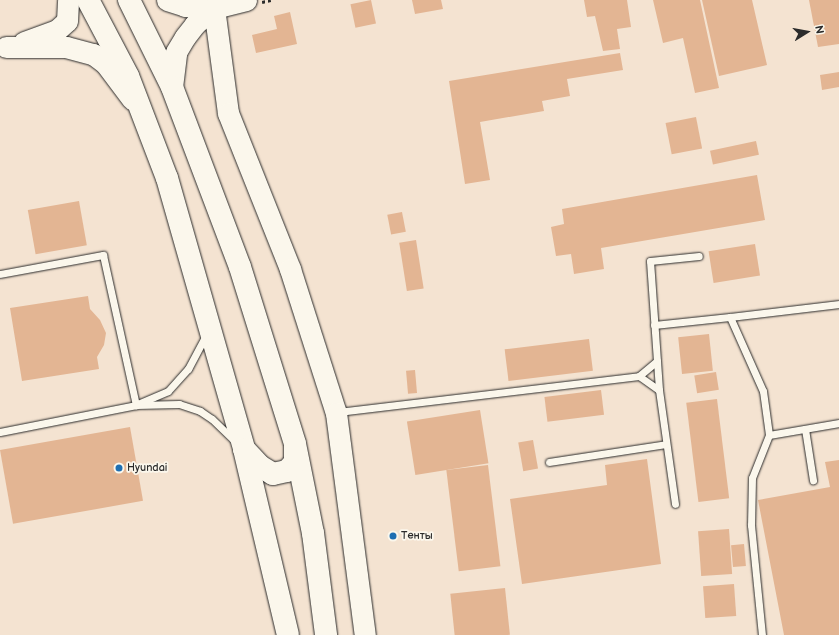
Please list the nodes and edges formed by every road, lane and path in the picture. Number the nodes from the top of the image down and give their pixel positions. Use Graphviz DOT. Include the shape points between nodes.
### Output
graph roads {
  1 [pos="68,0"];
  2 [pos="88,0"];
  3 [pos="129,0"];
  4 [pos="167,0"];
  5 [pos="246,0"];
  6 [pos="214,8"];
  7 [pos="3,45"];
  8 [pos="172,87"];
  9 [pos="144,117"];
  10 [pos="699,256"];
  11 [pos="0,274"];
  12 [pos="839,304"];
  13 [pos="730,317"];
  14 [pos="654,325"];
  15 [pos="209,329"];
  16 [pos="657,361"];
  17 [pos="639,376"];
  18 [pos="659,390"];
  19 [pos="136,405"];
  20 [pos="336,413"];
  21 [pos="839,423"];
  22 [pos="805,429"];
  23 [pos="0,432"];
  24 [pos="770,435"];
  25 [pos="294,444"];
  26 [pos="666,444"];
  27 [pos="244,449"];
  28 [pos="549,462"];
  29 [pos="813,480"];
  30 [pos="675,504"];
  31 [pos="288,635"];
  32 [pos="326,635"];
  33 [pos="365,635"];
  34 [pos="762,635"];
  1 -- 7 [label="street" via="67,21 56,30"];
  2 -- 9 [label="main road" via="128,76"];
  3 -- 8 [label="main road"];
  4 -- 6 [label="street" via="185,6"];
  5 -- 6 [label="street"];
  6 -- 8 [label="street" via="195,24 176,52"];
  6 -- 20 [label="street" via="228,113 290,269"];
  7 -- 9 [label="street" via="66,47 93,54 114,73"];
  8 -- 25 [label="main road" via="240,267"];
  9 -- 15 [label="main road" via="167,178"];
  10 -- 14 [label="lane" via="650,260"];
  11 -- 19 [label="lane" via="102,255"];
  12 -- 13 [label="lane"];
  13 -- 14 [label="lane"];
  13 -- 24 [label="lane" via="763,391"];
  14 -- 16 [label="lane"];
  15 -- 19 [label="lane" via="188,369 168,391"];
  15 -- 27 [label="main road"];
  16 -- 17 [label="lane"];
  16 -- 18 [label="lane"];
  17 -- 18 [label="lane"];
  17 -- 20 [label="lane"];
  18 -- 26 [label="lane"];
  19 -- 23 [label="lane"];
  19 -- 27 [label="lane" via="179,404 200,411"];
  20 -- 33 [label="street"];
  21 -- 22 [label="lane"];
  22 -- 24 [label="lane"];
  22 -- 29 [label="lane"];
  24 -- 34 [label="lane" via="752,478 751,525"];
  25 -- 27 [label="main road" via="295,462 286,471 273,474 260,466"];
  25 -- 32 [label="main road" via="313,533"];
  26 -- 28 [label="lane"];
  26 -- 30 [label="lane"];
  27 -- 31 [label="main road"];
}
